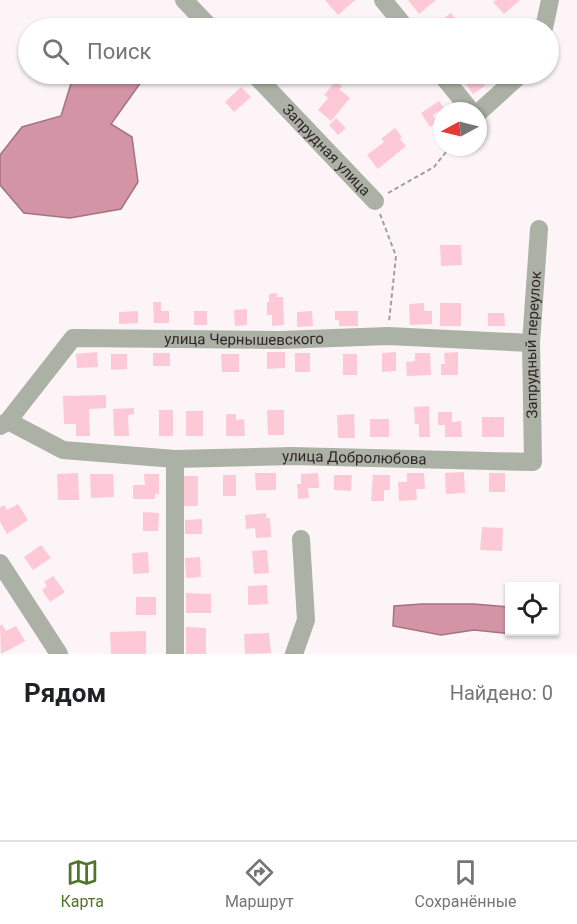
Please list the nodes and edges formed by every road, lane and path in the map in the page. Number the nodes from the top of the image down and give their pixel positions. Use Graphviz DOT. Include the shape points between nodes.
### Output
graph roads {
  1 [pos="184,0"];
  2 [pos="383,0"];
  3 [pos="550,0"];
  4 [pos="201,18"];
  5 [pos="398,18"];
  6 [pos="546,18"];
  7 [pos="264,84"];
  8 [pos="449,84"];
  9 [pos="510,84"];
  10 [pos="464,102"];
  11 [pos="487,104"];
  12 [pos="443,156"];
  13 [pos="375,201"];
  14 [pos="539,229"];
  15 [pos="388,336"];
  16 [pos="531,343"];
  17 [pos="4,424"];
  18 [pos="175,459"];
  19 [pos="533,462"];
  20 [pos="301,539"];
  21 [pos="0,563"];
  22 [pos="59,654"];
  23 [pos="175,654"];
  24 [pos="294,654"];
  1 -- 4 [label="street"];
  2 -- 5 [label="street"];
  3 -- 6 [label="street"];
  7 -- 13 [label="street, Запрудная улица"];
  8 -- 10 [label="street"];
  9 -- 11 [label="street"];
  12 -- 13 [label="path" via="434,167"];
  13 -- 15 [label="path" via="396,256"];
  14 -- 16 [label="street, Запрудный переулок"];
  15 -- 16 [label="street, улица Чернышевского"];
  15 -- 17 [label="street, улица Чернышевского" via="281,340 73,338"];
  16 -- 19 [label="street, Запрудный переулок"];
  17 -- 18 [label="street, улица Добролюбова" via="63,450"];
  18 -- 19 [label="street, улица Добролюбова" via="292,456"];
  18 -- 23 [label="street"];
  20 -- 24 [label="street" via="306,620"];
  21 -- 22 [label="street"];
}
